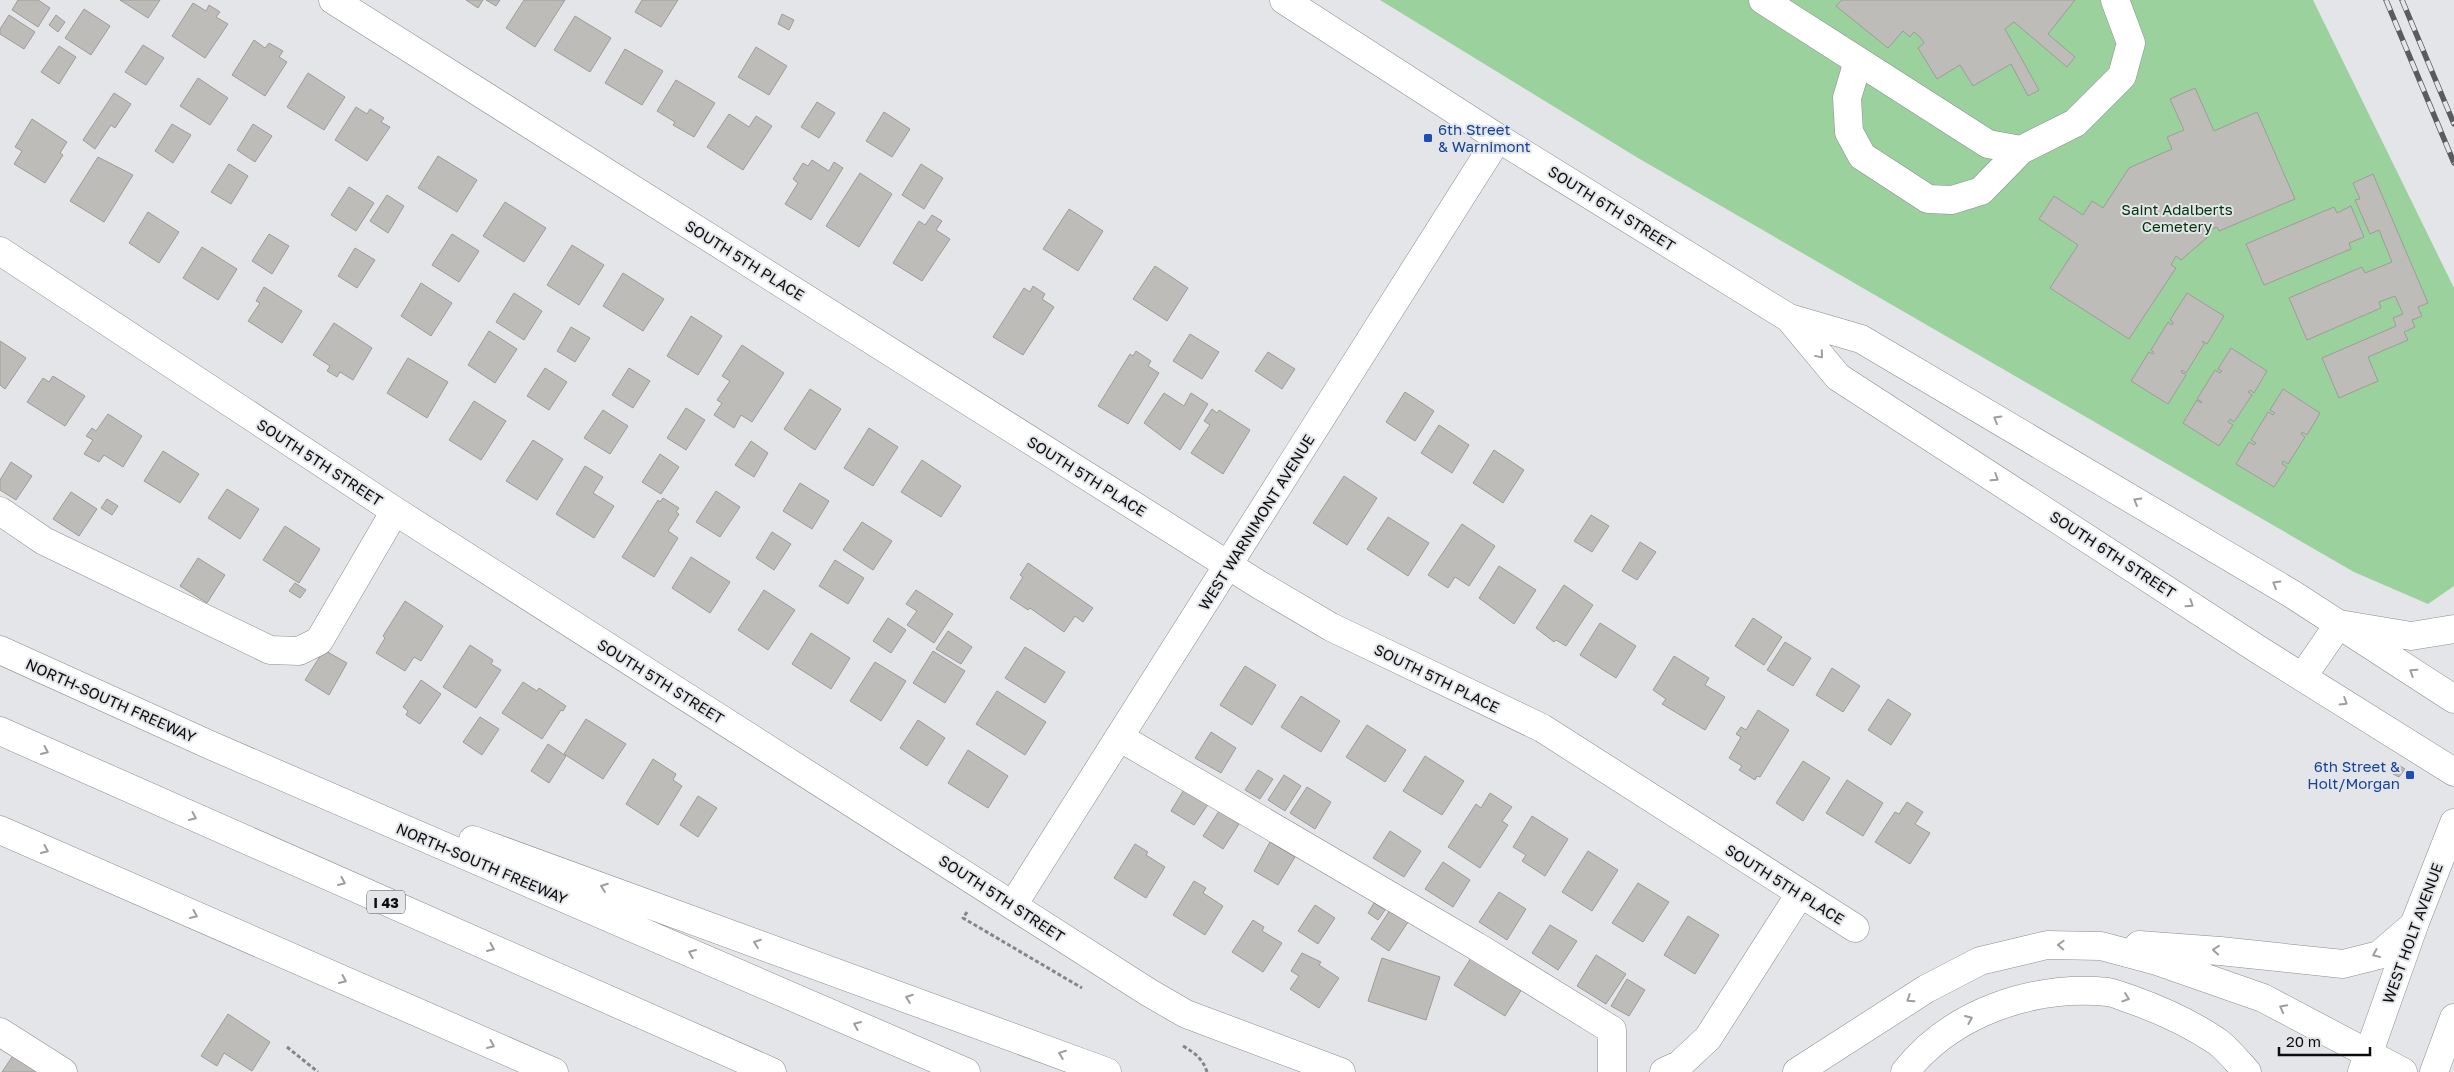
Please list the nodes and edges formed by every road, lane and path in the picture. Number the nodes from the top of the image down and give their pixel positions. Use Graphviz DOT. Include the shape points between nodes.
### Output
graph roads {
  1 [pos="333,0"];
  2 [pos="1284,0"];
  3 [pos="1763,0"];
  4 [pos="2114,0"];
  5 [pos="1858,61"];
  6 [pos="1498,138"];
  7 [pos="2021,150"];
  8 [pos="0,251"];
  9 [pos="1789,318"];
  10 [pos="0,511"];
  11 [pos="395,511"];
  12 [pos="1228,565"];
  13 [pos="2339,624"];
  14 [pos="2454,629"];
  15 [pos="0,650"];
  16 [pos="2303,676"];
  17 [pos="2454,699"];
  18 [pos="0,731"];
  19 [pos="1119,738"];
  20 [pos="210,745"];
  21 [pos="2454,772"];
  22 [pos="2454,823"];
  23 [pos="0,830"];
  24 [pos="1800,894"];
  25 [pos="1013,905"];
  26 [pos="968,911"];
  27 [pos="2414,925"];
  28 [pos="1854,928"];
  29 [pos="2101,946"];
  30 [pos="1020,951"];
  31 [pos="2454,1018"];
  32 [pos="0,1032"];
  33 [pos="287,1047"];
  34 [pos="2365,1062"];
  35 [pos="63,1072"];
  36 [pos="318,1072"];
  37 [pos="554,1072"];
  38 [pos="772,1072"];
  39 [pos="966,1072"];
  40 [pos="1107,1072"];
  41 [pos="1341,1072"];
  42 [pos="1612,1072"];
  43 [pos="1664,1072"];
  44 [pos="1798,1072"];
  45 [pos="1905,1072"];
  46 [pos="2247,1072"];
  47 [pos="2403,1072"];
  48 [pos="2434,1072"];
  1 -- 12 [label="main road, SOUTH 5TH PLACE"];
  2 -- 6 [label="main road, SOUTH 6TH STREET"];
  3 -- 5 [label="main road"];
  4 -- 7 [label="main road" via="2131,43 2122,76 2075,122"];
  5 -- 7 [label="main road" via="1988,144"];
  5 -- 7 [label="main road" via="1847,98 1849,132 1862,156 1928,199 1952,200 1981,191"];
  6 -- 9 [label="main road, SOUTH 6TH STREET"];
  6 -- 12 [label="main road, WEST WARNIMONT AVENUE"];
  8 -- 11 [label="main road, SOUTH 5TH STREET"];
  13 -- 9 [label="main road, SOUTH 6TH STREET, one-way" via="1861,339"];
  9 -- 16 [label="main road, SOUTH 6TH STREET, one-way" via="1838,377"];
  10 -- 11 [label="main road" via="44,541 270,650 299,651 319,642"];
  11 -- 25 [label="main road, SOUTH 5TH STREET"];
  12 -- 19 [label="main road, WEST WARNIMONT AVENUE"];
  12 -- 24 [label="main road, SOUTH 5TH PLACE" via="1331,627 1542,728"];
  13 -- 14 [label="main road" via="2411,636"];
  13 -- 16 [label="main road"];
  17 -- 13 [label="main road, SOUTH 6TH STREET, one-way"];
  15 -- 20 [label="main road, NORTH-SOUTH FREEWAY"];
  16 -- 21 [label="main road, SOUTH 6TH STREET, one-way"];
  18 -- 38 [label="main road, I 43, one-way"];
  19 -- 25 [label="main road, WEST WARNIMONT AVENUE"];
  19 -- 42 [label="main road" via="1476,946 1612,1030"];
  39 -- 20 [label="main road, NORTH-SOUTH FREEWAY, one-way"];
  40 -- 20 [label="main road, one-way"];
  22 -- 27 [label="main road, WEST HOLT AVENUE"];
  23 -- 37 [label="main road, one-way"];
  24 -- 28 [label="main road, SOUTH 5TH PLACE"];
  24 -- 43 [label="main road" via="1708,1038 1679,1065"];
  25 -- 41 [label="main road, SOUTH 5TH STREET" via="1186,1014"];
  26 -- 30 [label="path" via="963,918"];
  27 -- 29 [label="main road, one-way" via="2379,955 2344,964 2146,944"];
  27 -- 34 [label="main road, WEST HOLT AVENUE"];
  34 -- 29 [label="main road, one-way" via="2263,998 2156,960"];
  29 -- 44 [label="main road, one-way" via="2048,945 1980,960 1926,989"];
  31 -- 48 [label="main road"];
  32 -- 35 [label="main road"];
  33 -- 36 [label="path"];
  34 -- 47 [label="main road"];
  45 -- 46 [label="main road, one-way" via="1915,1059 1958,1023 2012,1000 2058,993 2101,992 2166,1012 2219,1043"];
}
